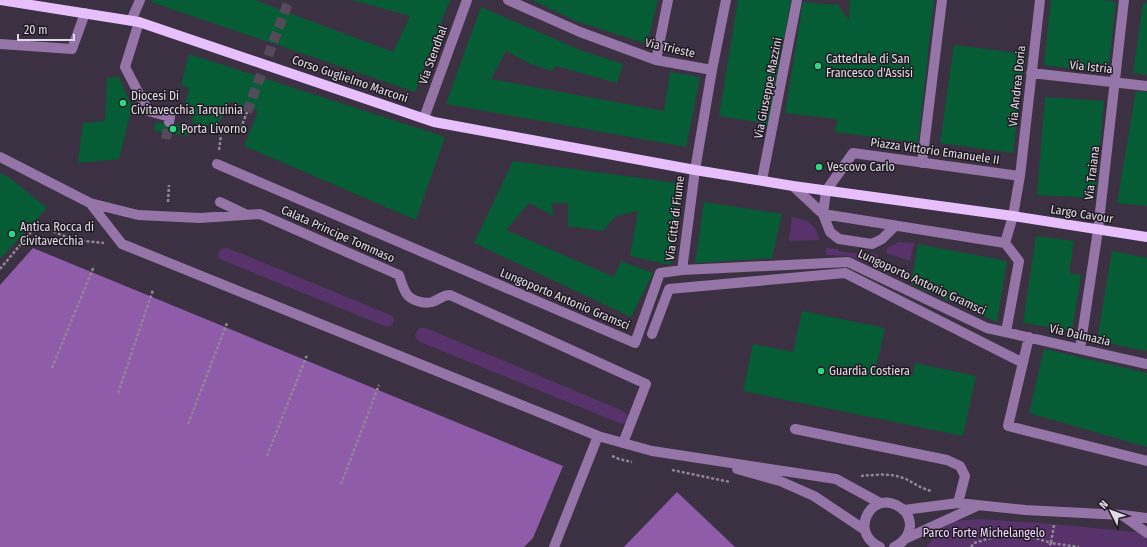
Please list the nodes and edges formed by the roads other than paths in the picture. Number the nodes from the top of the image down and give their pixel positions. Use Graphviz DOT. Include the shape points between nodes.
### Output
graph roads {
  1 [pos="0,0"];
  2 [pos="140,0"];
  3 [pos="467,0"];
  4 [pos="508,0"];
  5 [pos="668,0"];
  6 [pos="726,0"];
  7 [pos="797,0"];
  8 [pos="942,0"];
  9 [pos="1040,0"];
  10 [pos="1124,0"];
  11 [pos="85,13"];
  12 [pos="135,22"];
  13 [pos="0,44"];
  14 [pos="656,60"];
  15 [pos="712,70"];
  16 [pos="1031,73"];
  17 [pos="1115,82"];
  18 [pos="1147,86"];
  19 [pos="424,118"];
  20 [pos="169,122"];
  21 [pos="0,157"];
  22 [pos="922,163"];
  23 [pos="217,164"];
  24 [pos="695,170"];
  25 [pos="1020,176"];
  26 [pos="762,180"];
  27 [pos="793,186"];
  28 [pos="826,191"];
  29 [pos="220,202"];
  30 [pos="90,203"];
  31 [pos="823,214"];
  32 [pos="246,215"];
  33 [pos="1013,216"];
  34 [pos="895,226"];
  35 [pos="1098,230"];
  36 [pos="1147,237"];
  37 [pos="1005,243"];
  38 [pos="682,270"];
  39 [pos="1006,332"];
  40 [pos="652,334"];
  41 [pos="1029,337"];
  42 [pos="1080,349"];
  43 [pos="1023,363"];
  44 [pos="1147,364"];
  45 [pos="794,429"];
  46 [pos="598,436"];
  47 [pos="623,443"];
  48 [pos="706,460"];
  49 [pos="1147,460"];
  50 [pos="880,503"];
  51 [pos="958,504"];
  52 [pos="977,506"];
  53 [pos="904,510"];
  54 [pos="1122,515"];
  55 [pos="1147,518"];
  56 [pos="865,530"];
  57 [pos="1147,533"];
  58 [pos="870,544"];
  59 [pos="899,544"];
  60 [pos="554,547"];
  61 [pos="880,547"];
  1 -- 11 [label="main road, Corso Guglielmo Marconi"];
  2 -- 12 [label="street"];
  3 -- 19 [label="street, Via Stendhal"];
  4 -- 14 [label="street, Via Trieste" via="580,32"];
  5 -- 14 [label="street"];
  6 -- 15 [label="street"];
  7 -- 26 [label="street, Via Giuseppe Mazzini"];
  8 -- 22 [label="street"];
  9 -- 16 [label="street, Via Andrea Doria"];
  10 -- 17 [label="street, Via Traiana"];
  11 -- 12 [label="main road, Corso Guglielmo Marconi"];
  11 -- 13 [label="street" via="72,49"];
  12 -- 19 [label="main road, Corso Guglielmo Marconi"];
  12 -- 20 [label="street" via="125,67 148,111 170,117"];
  14 -- 15 [label="street, Via Trieste"];
  15 -- 24 [label="street"];
  16 -- 17 [label="street, Via Istria"];
  16 -- 25 [label="street, Via Andrea Doria"];
  17 -- 18 [label="street, Via Istria"];
  17 -- 35 [label="street, Via Traiana"];
  19 -- 24 [label="main road, Corso Guglielmo Marconi" via="434,122"];
  21 -- 30 [label="street"];
  22 -- 25 [label="street, Piazza Vittorio Emanuele II"];
  22 -- 28 [label="street, Piazza Vittorio Emanuele II" via="853,152"];
  23 -- 38 [label="street, Lungoporto Antonio Gramsci" via="635,343 660,273"];
  24 -- 26 [label="main road"];
  24 -- 38 [label="street, Via Città di Fiume"];
  25 -- 33 [label="street"];
  26 -- 27 [label="main road"];
  27 -- 28 [label="main road"];
  27 -- 31 [label="street"];
  28 -- 31 [label="street, Piazza Vittorio Emanuele II"];
  28 -- 33 [label="main road"];
  29 -- 32 [label="street"];
  30 -- 32 [label="street, Calata Principe Tommaso" via="138,215 200,218"];
  30 -- 46 [label="street" via="126,246"];
  31 -- 34 [label="street"];
  31 -- 34 [label="street, Piazza Vittorio Emanuele II" via="830,232 839,239 872,244 882,239"];
  32 -- 47 [label="street, Calata Principe Tommaso" via="260,214 399,275 405,293 415,300 434,301 444,295 450,295 646,384"];
  33 -- 35 [label="main road, Largo Cavour"];
  33 -- 37 [label="street"];
  34 -- 37 [label="street"];
  35 -- 36 [label="main road, Largo Cavour"];
  35 -- 42 [label="street, Via Traiana"];
  37 -- 39 [label="street" via="1019,261"];
  38 -- 39 [label="street, Lungoporto Antonio Gramsci" via="848,262 987,328"];
  39 -- 41 [label="street, Via Dalmazia"];
  40 -- 43 [label="street" via="669,289 845,273"];
  41 -- 42 [label="street, Via Dalmazia"];
  41 -- 43 [label="street"];
  42 -- 44 [label="street, Via Dalmazia"];
  43 -- 49 [label="street" via="1008,426"];
  45 -- 51 [label="street" via="954,463 960,466 965,476"];
  46 -- 47 [label="street"];
  46 -- 60 [label="street"];
  47 -- 48 [label="street"];
  48 -- 50 [label="street" via="836,479"];
  48 -- 56 [label="street" via="780,481 814,496"];
  50 -- 53 [label="street" via="897,504"];
  50 -- 56 [label="street" via="869,511 864,524"];
  51 -- 52 [label="street"];
  51 -- 53 [label="street"];
  52 -- 54 [label="street"];
  52 -- 59 [label="street"];
  53 -- 59 [label="street" via="910,521 908,534"];
  54 -- 55 [label="street"];
  54 -- 57 [label="street"];
  56 -- 58 [label="street"];
  58 -- 61 [label="street"];
}
